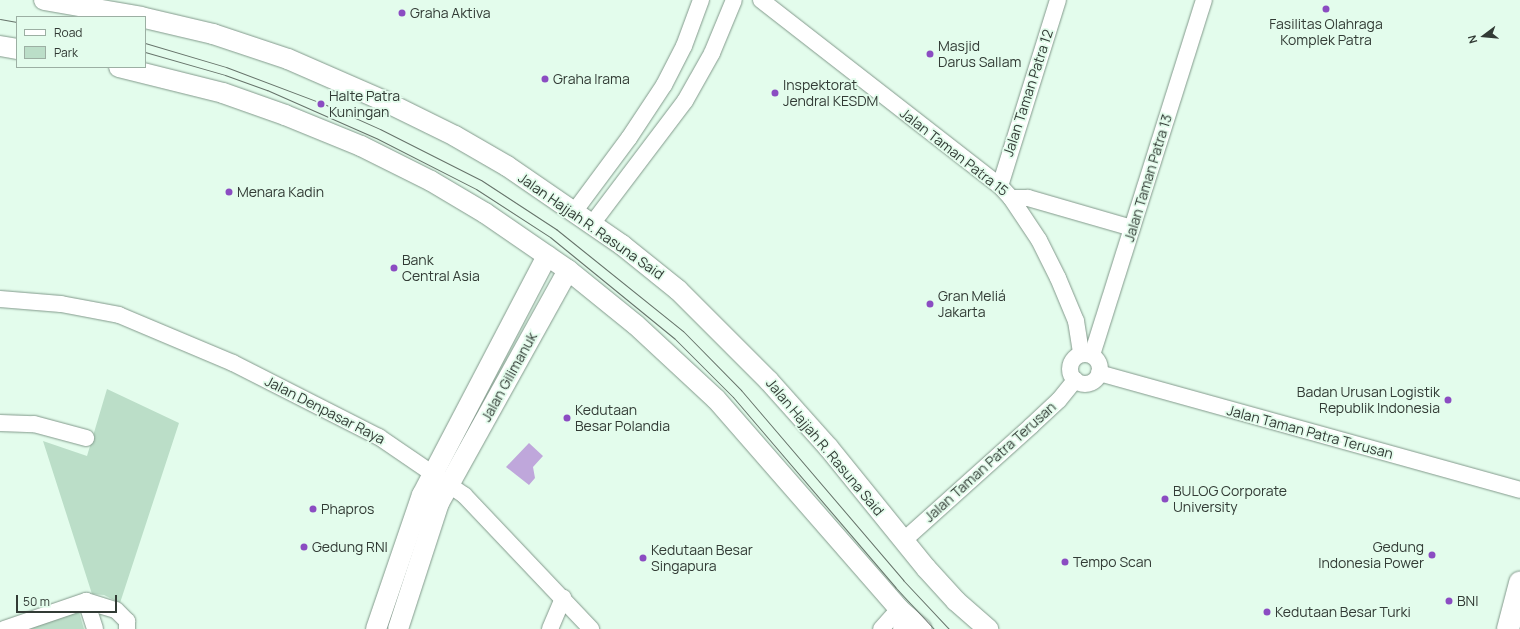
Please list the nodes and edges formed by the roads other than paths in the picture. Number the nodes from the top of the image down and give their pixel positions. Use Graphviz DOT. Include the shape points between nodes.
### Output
graph roads {
  1 [pos="44,0"];
  2 [pos="701,0"];
  3 [pos="734,0"];
  4 [pos="761,0"];
  5 [pos="1058,0"];
  6 [pos="1204,0"];
  7 [pos="107,13"];
  8 [pos="133,16"];
  9 [pos="146,18"];
  10 [pos="0,46"];
  11 [pos="16,49"];
  12 [pos="123,68"];
  13 [pos="1000,186"];
  14 [pos="1011,198"];
  15 [pos="574,212"];
  16 [pos="592,224"];
  17 [pos="1132,228"];
  18 [pos="547,256"];
  19 [pos="568,270"];
  20 [pos="531,289"];
  21 [pos="0,299"];
  22 [pos="551,302"];
  23 [pos="1087,355"];
  24 [pos="1099,374"];
  25 [pos="1075,380"];
  26 [pos="0,423"];
  27 [pos="86,438"];
  28 [pos="433,472"];
  29 [pos="449,484"];
  30 [pos="1520,490"];
  31 [pos="903,541"];
  32 [pos="1520,583"];
  33 [pos="563,598"];
  34 [pos="86,602"];
  35 [pos="908,621"];
  36 [pos="4,629"];
  37 [pos="95,629"];
  38 [pos="127,629"];
  39 [pos="376,629"];
  40 [pos="398,629"];
  41 [pos="550,629"];
  42 [pos="591,629"];
  43 [pos="881,629"];
  44 [pos="988,629"];
  45 [pos="1508,629"];
  1 -- 7 [label="main road"];
  2 -- 15 [label="street" via="684,46 664,85 629,138"];
  3 -- 16 [label="street" via="712,53 685,101"];
  4 -- 13 [label="street, Jalan Taman Patra 15"];
  5 -- 13 [label="street, Jalan Taman Patra 12"];
  6 -- 17 [label="street, Jalan Taman Patra 13"];
  7 -- 8 [label="main road"];
  9 -- 15 [label="main road, Jalan Hajjah R. Rasuna Said" via="213,34 280,57 384,100 481,151"];
  10 -- 11 [label="main road"];
  12 -- 18 [label="main road" via="223,93 361,146 430,181 485,213"];
  13 -- 14 [label="street, Jalan Taman Patra 15"];
  14 -- 17 [label="street" via="1028,198"];
  14 -- 23 [label="street, Jalan Taman Patra 15" via="1039,240 1058,278 1076,320"];
  15 -- 16 [label="main road, Jalan Hajjah R. Rasuna Said"];
  16 -- 31 [label="main road, Jalan Hajjah R. Rasuna Said" via="644,261 706,316 823,442"];
  17 -- 23 [label="street, Jalan Taman Patra 13"];
  18 -- 19 [label="main road"];
  18 -- 20 [label="main road, Jalan Gilimanuk"];
  19 -- 22 [label="main road, Jalan Gilimanuk"];
  19 -- 35 [label="main road" via="636,325 716,399"];
  20 -- 22 [label="main road"];
  20 -- 28 [label="main road, Jalan Gilimanuk"];
  21 -- 28 [label="street, Jalan Denpasar Raya" via="89,308 139,323 247,370 379,437"];
  22 -- 29 [label="main road, Jalan Gilimanuk"];
  23 -- 24 [label="street" via="1099,363"];
  23 -- 25 [label="street" via="1070,364"];
  24 -- 25 [label="street" via="1092,382 1086,384"];
  24 -- 30 [label="street, Jalan Taman Patra Terusan"];
  25 -- 31 [label="street, Jalan Taman Patra Terusan" via="1059,400"];
  26 -- 27 [label="street" via="34,424"];
  28 -- 29 [label="street, Jalan Denpasar Raya"];
  28 -- 39 [label="main road, Jalan Gilimanuk" via="422,495"];
  29 -- 33 [label="street, Jalan Denpasar Raya" via="464,495"];
  29 -- 40 [label="main road, Jalan Gilimanuk" via="439,503"];
  31 -- 44 [label="main road, Jalan Hajjah R. Rasuna Said" via="956,601"];
  32 -- 45 [label="highway"];
  33 -- 41 [label="street"];
  33 -- 42 [label="street, Jalan Denpasar Raya"];
  34 -- 36 [label="street"];
  34 -- 37 [label="street"];
  34 -- 38 [label="street" via="116,610 126,620"];
  35 -- 43 [label="street"];
}
